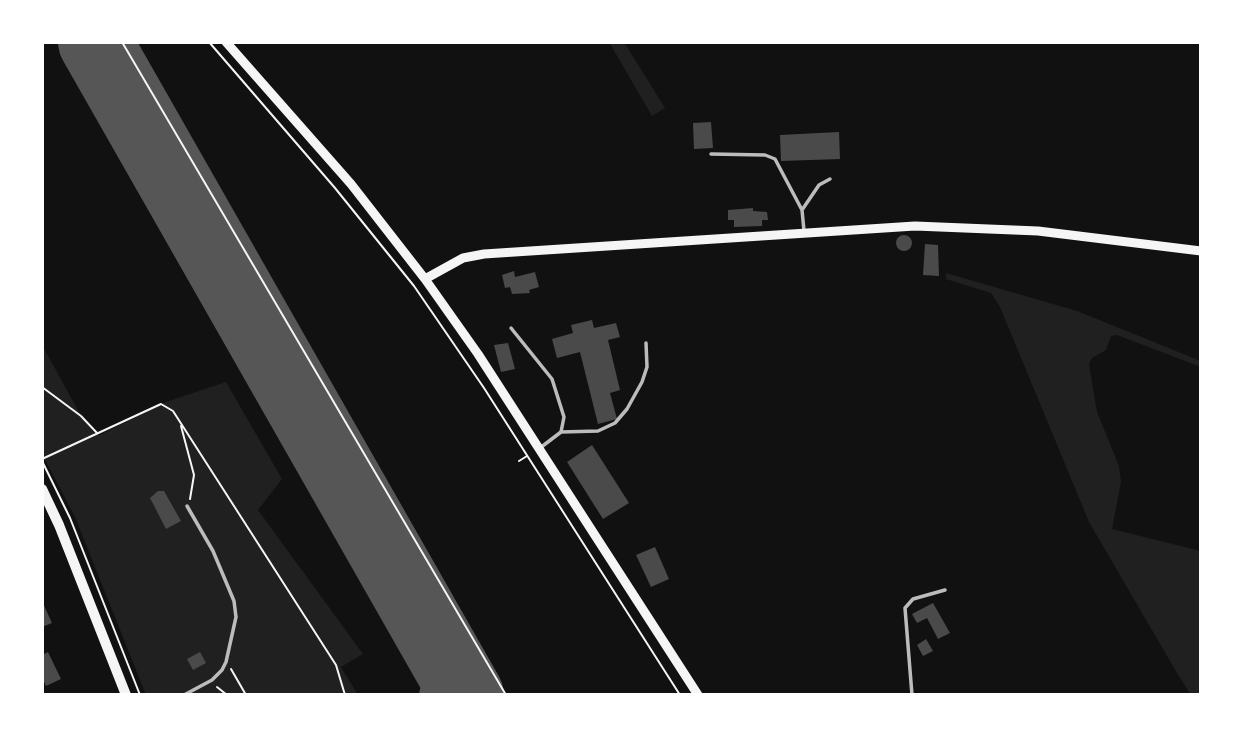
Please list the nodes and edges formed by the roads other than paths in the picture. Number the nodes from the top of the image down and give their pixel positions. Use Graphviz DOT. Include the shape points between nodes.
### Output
graph roads {
  1 [pos="226,42"];
  2 [pos="711,154"];
  3 [pos="830,179"];
  4 [pos="802,210"];
  5 [pos="804,233"];
  6 [pos="1201,251"];
  7 [pos="425,279"];
  8 [pos="511,328"];
  9 [pos="646,343"];
  10 [pos="561,432"];
  11 [pos="538,449"];
  12 [pos="42,489"];
  13 [pos="187,506"];
  14 [pos="945,590"];
  15 [pos="126,695"];
  16 [pos="184,695"];
  17 [pos="698,695"];
  18 [pos="912,695"];
  1 -- 7 [label="main road" via="351,184"];
  2 -- 4 [label="lane" via="775,159"];
  3 -- 4 [label="lane" via="819,185"];
  4 -- 5 [label="lane"];
  5 -- 6 [label="main road" via="978,227"];
  5 -- 7 [label="main road" via="484,254 463,258"];
  7 -- 11 [label="main road"];
  8 -- 10 [label="lane" via="552,379 564,417"];
  9 -- 10 [label="lane" via="642,382 615,423 598,431"];
  10 -- 11 [label="lane"];
  11 -- 17 [label="main road"];
  12 -- 15 [label="main road"];
  13 -- 16 [label="lane" via="213,551 236,609 226,662 212,680"];
  14 -- 18 [label="lane" via="913,598 905,608"];
}
